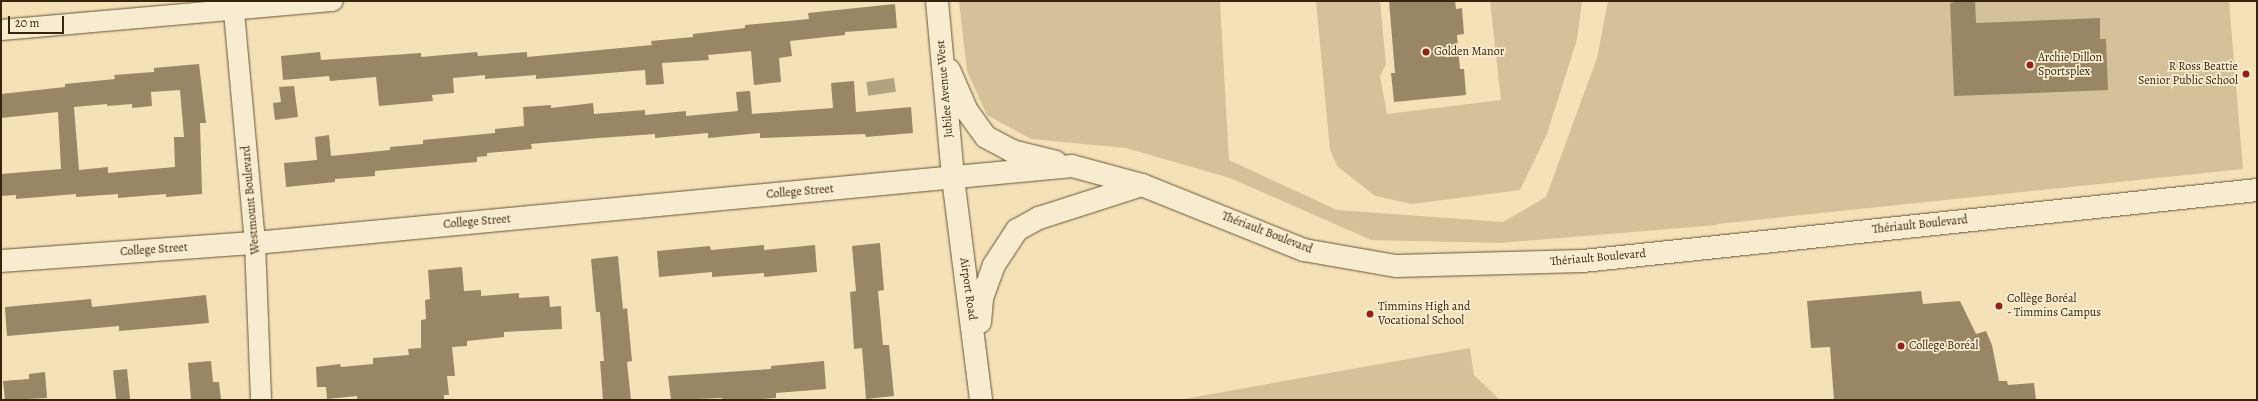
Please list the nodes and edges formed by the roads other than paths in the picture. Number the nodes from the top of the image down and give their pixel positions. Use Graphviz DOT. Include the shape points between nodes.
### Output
graph roads {
  1 [pos="333,1"];
  2 [pos="937,1"];
  3 [pos="233,5"];
  4 [pos="1,30"];
  5 [pos="940,51"];
  6 [pos="1072,166"];
  7 [pos="953,178"];
  8 [pos="1142,185"];
  9 [pos="2257,190"];
  10 [pos="255,242"];
  11 [pos="1,261"];
  12 [pos="976,352"];
  13 [pos="261,400"];
  14 [pos="981,400"];
  1 -- 3 [label="street"];
  2 -- 5 [label="main road, Jubilee Avenue West"];
  3 -- 4 [label="street"];
  3 -- 10 [label="street, Westmount Boulevard"];
  5 -- 6 [label="main road" via="967,111 986,137 1012,152"];
  5 -- 7 [label="main road, Jubilee Avenue West"];
  6 -- 7 [label="main road, Thériault Boulevard"];
  6 -- 8 [label="main road, Thériault Boulevard"];
  7 -- 10 [label="main road, College Street"];
  7 -- 12 [label="main road, Airport Road"];
  8 -- 9 [label="main road, Thériault Boulevard" via="1304,250 1396,266 1583,261"];
  8 -- 12 [label="main road" via="1039,218 1017,230 994,265 982,298"];
  10 -- 11 [label="main road, College Street"];
  10 -- 13 [label="street, Westmount Boulevard"];
  12 -- 14 [label="main road, Airport Road"];
}
